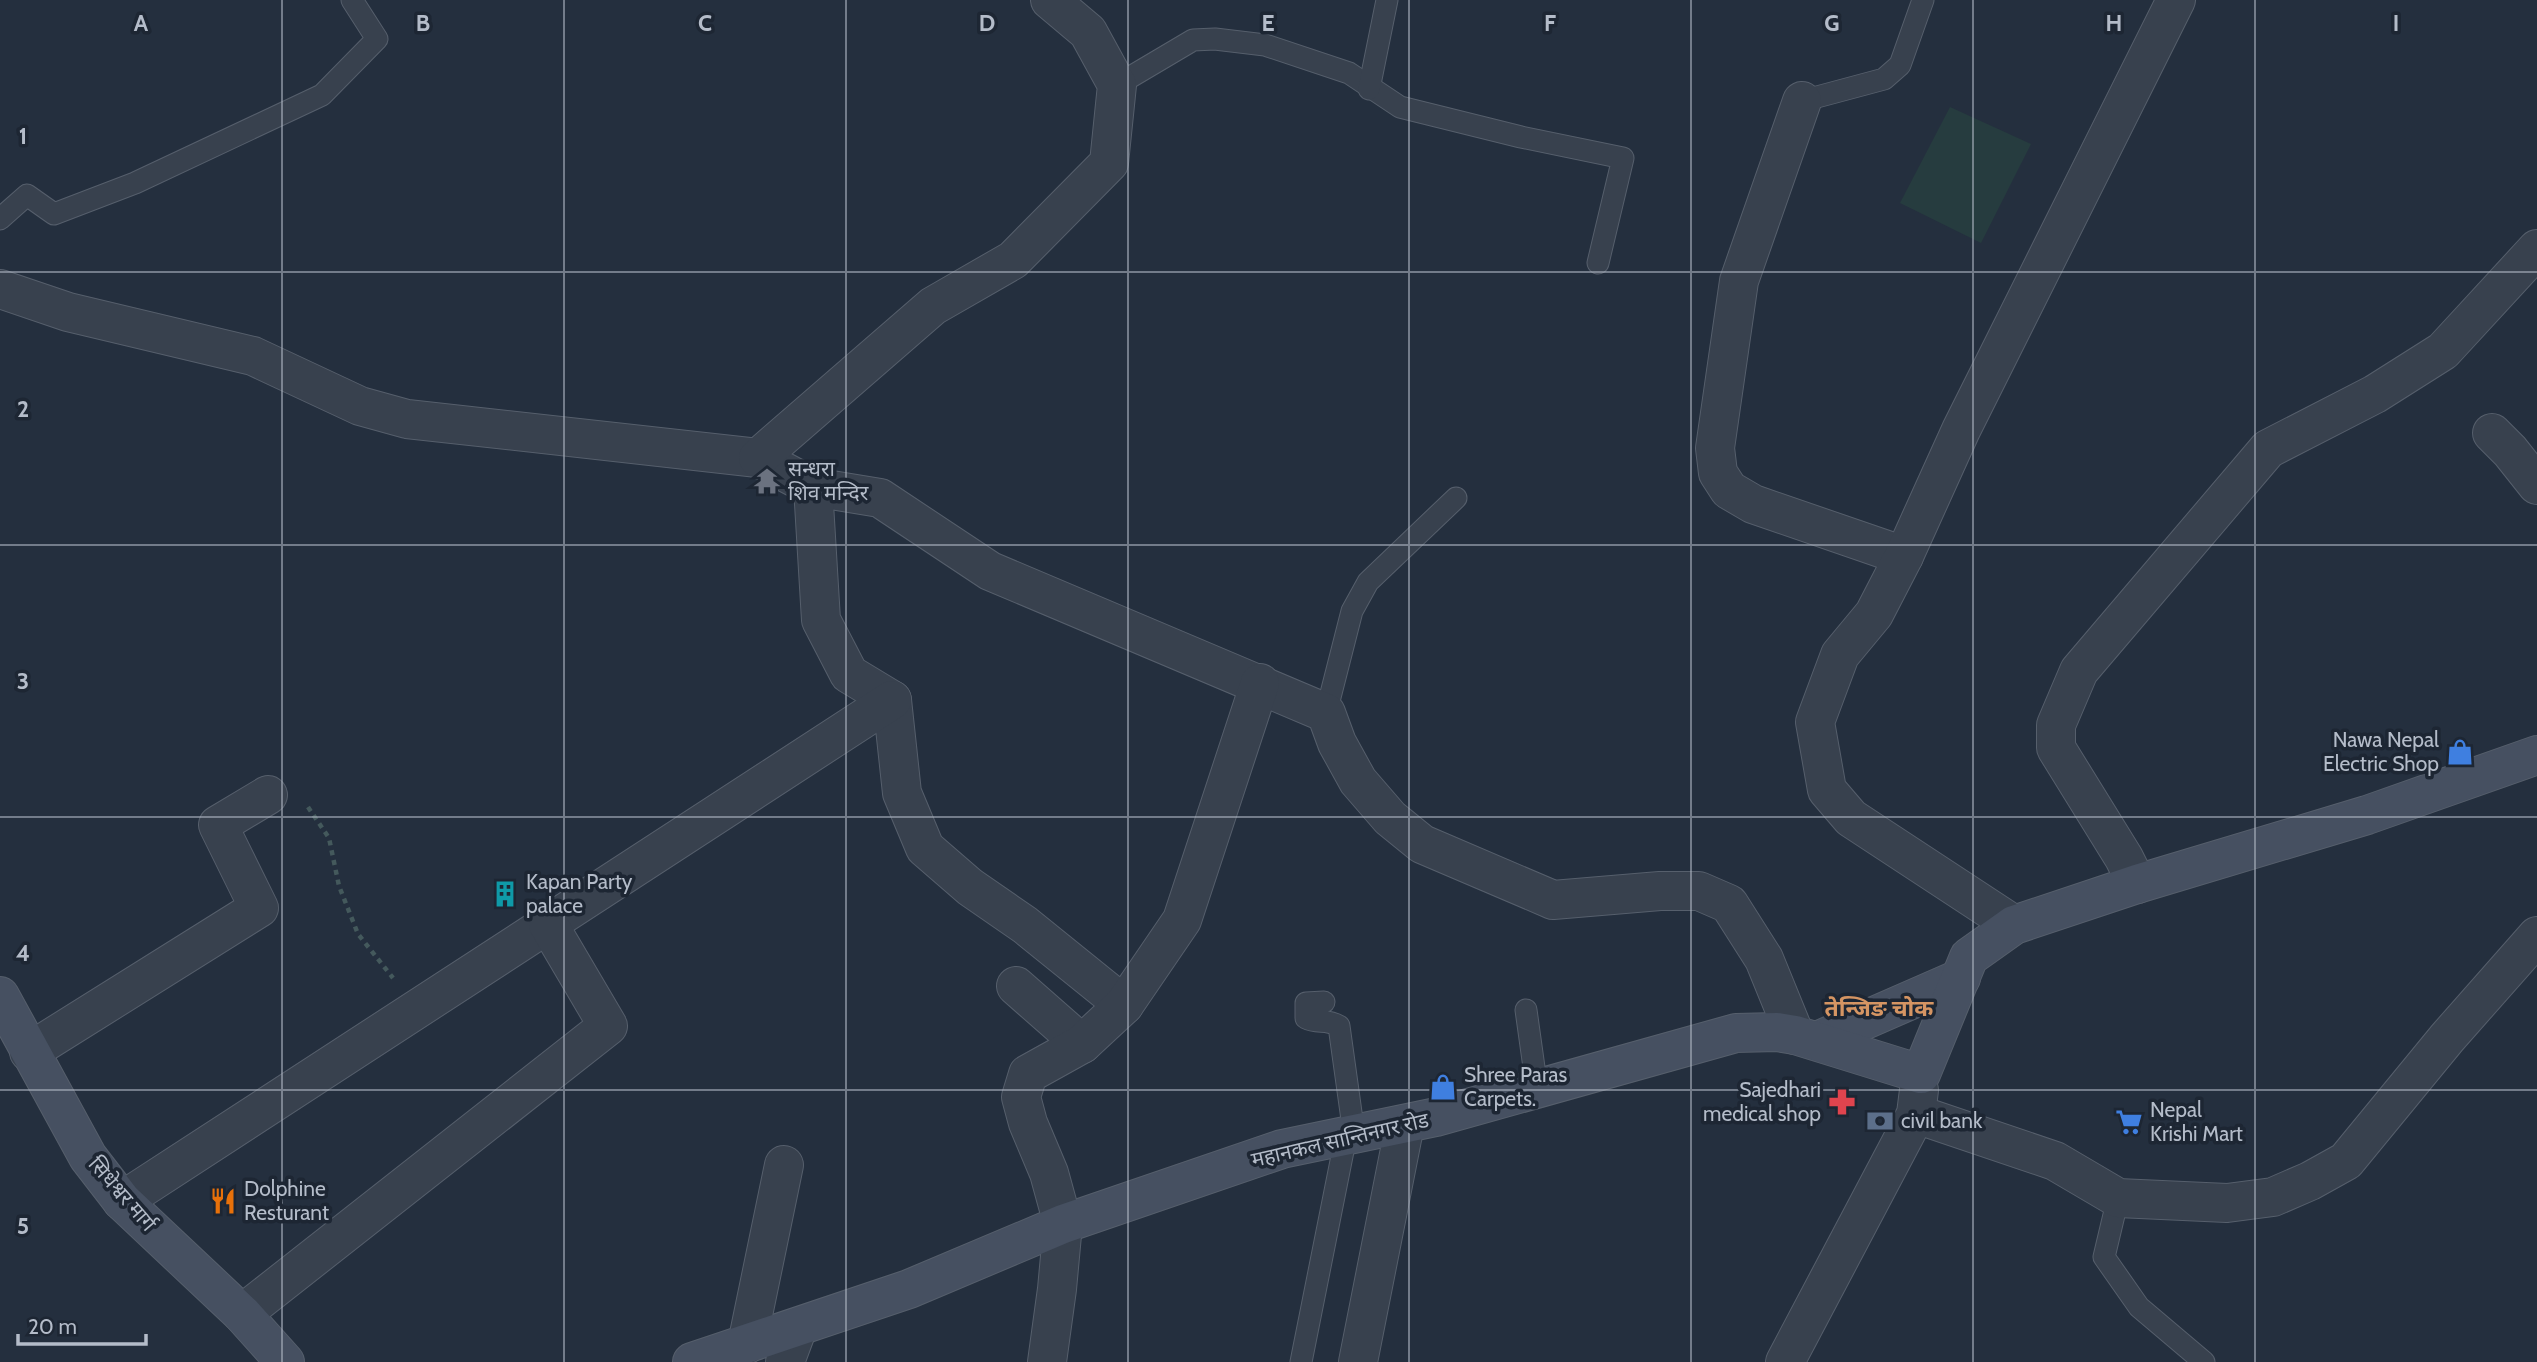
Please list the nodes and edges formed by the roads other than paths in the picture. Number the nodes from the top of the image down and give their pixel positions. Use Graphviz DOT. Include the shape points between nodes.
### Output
graph roads {
  1 [pos="352,0"];
  2 [pos="1051,0"];
  3 [pos="1387,0"];
  4 [pos="1923,0"];
  5 [pos="2176,0"];
  6 [pos="1117,85"];
  7 [pos="1369,89"];
  8 [pos="1802,101"];
  9 [pos="0,219"];
  10 [pos="2537,249"];
  11 [pos="1598,263"];
  12 [pos="0,289"];
  13 [pos="2492,433"];
  14 [pos="758,457"];
  15 [pos="2537,485"];
  16 [pos="813,487"];
  17 [pos="1456,498"];
  18 [pos="1904,556"];
  19 [pos="1260,683"];
  20 [pos="892,700"];
  21 [pos="1326,713"];
  22 [pos="2537,755"];
  23 [pos="268,795"];
  24 [pos="2137,884"];
  25 [pos="548,924"];
  26 [pos="2014,925"];
  27 [pos="2537,936"];
  28 [pos="1961,978"];
  29 [pos="1016,986"];
  30 [pos="0,996"];
  31 [pos="1324,1002"];
  32 [pos="1124,1004"];
  33 [pos="1526,1010"];
  34 [pos="1806,1038"];
  35 [pos="1082,1044"];
  36 [pos="29,1052"];
  37 [pos="1921,1074"];
  38 [pos="1536,1089"];
  39 [pos="1916,1114"];
  40 [pos="1405,1124"];
  41 [pos="1350,1135"];
  42 [pos="784,1165"];
  43 [pos="2118,1198"];
  44 [pos="122,1201"];
  45 [pos="1063,1224"];
  46 [pos="242,1314"];
  47 [pos="798,1327"];
  48 [pos="747,1344"];
  49 [pos="285,1362"];
  50 [pos="692,1362"];
  51 [pos="785,1362"];
  52 [pos="1047,1362"];
  53 [pos="1301,1362"];
  54 [pos="1358,1362"];
  55 [pos="1785,1362"];
  56 [pos="2204,1362"];
  1 -- 9 [label="lane" via="377,39 321,95 135,183 54,214 27,195"];
  2 -- 6 [label="street" via="1088,32"];
  3 -- 7 [label="lane"];
  4 -- 8 [label="lane" via="1900,65 1884,79"];
  5 -- 18 [label="street" via="1961,430"];
  6 -- 7 [label="lane" via="1193,40 1214,39 1265,45 1349,73"];
  6 -- 14 [label="street" via="1109,163 1013,260 933,306"];
  7 -- 11 [label="lane" via="1400,107 1623,158"];
  8 -- 18 [label="street" via="1739,281 1714,448 1718,473 1729,490 1753,504"];
  10 -- 24 [label="street" via="2443,351 2375,394 2268,449 2079,671 2056,725 2056,748"];
  12 -- 14 [label="street" via="68,312 253,356 360,406 407,419"];
  13 -- 15 [label="street"];
  14 -- 16 [label="street"];
  16 -- 19 [label="street" via="880,498 990,570"];
  16 -- 20 [label="street" via="821,620 849,674"];
  17 -- 21 [label="lane" via="1368,582 1352,611"];
  18 -- 26 [label="street" via="1874,614 1840,655 1815,722 1827,790 1861,826"];
  19 -- 21 [label="street"];
  19 -- 32 [label="street" via="1182,920"];
  20 -- 25 [label="street"];
  20 -- 32 [label="street" via="902,793 925,848"];
  21 -- 34 [label="street" via="1359,781 1390,818 1422,844 1553,900 1699,891 1729,904"];
  22 -- 24 [label="main road" via="2367,815"];
  23 -- 36 [label="street" via="218,825 259,908"];
  24 -- 26 [label="main road"];
  25 -- 44 [label="street"];
  25 -- 46 [label="street" via="608,1026"];
  26 -- 28 [label="main road" via="1969,957"];
  27 -- 43 [label="street" via="2346,1161 2273,1197 2227,1203"];
  28 -- 34 [label="main road"];
  28 -- 37 [label="main road"];
  29 -- 35 [label="street"];
  30 -- 36 [label="main road, सिधेश्वर मार्ग"];
  31 -- 41 [label="lane" via="1306,1003 1306,1018 1328,1020 1339,1027"];
  32 -- 35 [label="street"];
  33 -- 38 [label="lane"];
  34 -- 37 [label="main road, महानकल सान्तिनगर रोड"];
  34 -- 38 [label="main road, महानकल सान्तिनगर रोड" via="1777,1032 1736,1033"];
  35 -- 45 [label="street" via="1028,1074 1020,1097"];
  36 -- 44 [label="main road, सिधेश्वर मार्ग" via="88,1157"];
  37 -- 39 [label="street"];
  38 -- 40 [label="main road, महानकल सान्तिनगर रोड"];
  39 -- 43 [label="street" via="2055,1161"];
  39 -- 55 [label="street"];
  40 -- 41 [label="main road, महानकल सान्तिनगर रोड"];
  40 -- 54 [label="street"];
  41 -- 45 [label="main road, महानकल सान्तिनगर रोड" via="1282,1149"];
  41 -- 53 [label="lane"];
  42 -- 48 [label="street"];
  43 -- 56 [label="lane" via="2104,1257 2139,1307"];
  44 -- 46 [label="main road, सिधेश्वर मार्ग"];
  45 -- 47 [label="main road, महानकल सान्तिनगर रोड" via="909,1290"];
  45 -- 52 [label="street"];
  46 -- 49 [label="main road, सिधेश्वर मार्ग"];
  47 -- 48 [label="main road, महानकल सान्तिनगर रोड"];
  47 -- 51 [label="street"];
  48 -- 50 [label="main road, महानकल सान्तिनगर रोड"];
}
